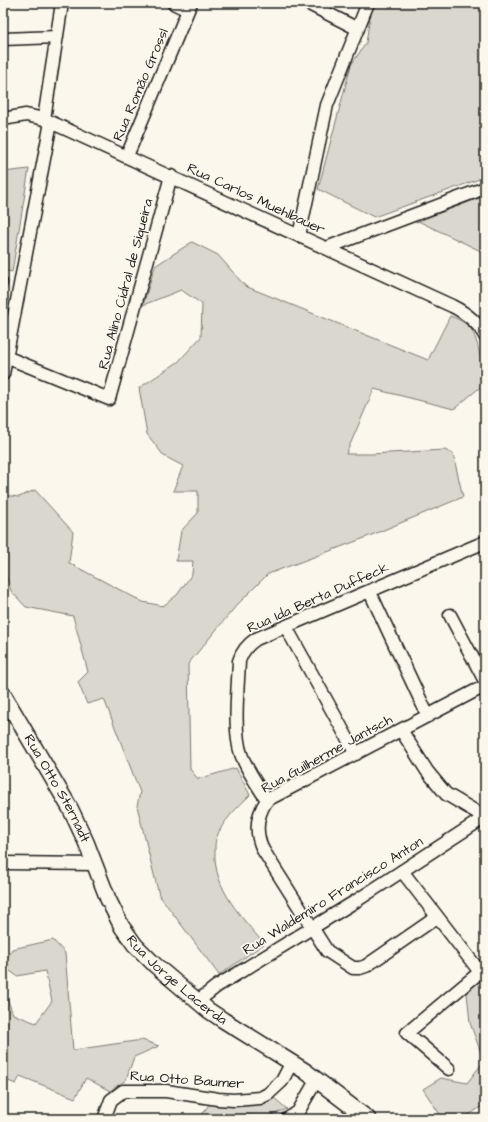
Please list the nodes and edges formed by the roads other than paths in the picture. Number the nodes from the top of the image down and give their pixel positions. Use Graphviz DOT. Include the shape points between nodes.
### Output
graph roads {
  1 [pos="62,3"];
  2 [pos="173,3"];
  3 [pos="307,3"];
  4 [pos="368,3"];
  5 [pos="190,7"];
  6 [pos="358,29"];
  7 [pos="57,37"];
  8 [pos="3,39"];
  9 [pos="3,119"];
  10 [pos="48,120"];
  11 [pos="127,156"];
  12 [pos="171,176"];
  13 [pos="485,188"];
  14 [pos="299,236"];
  15 [pos="326,248"];
  16 [pos="485,336"];
  17 [pos="6,357"];
  18 [pos="3,374"];
  19 [pos="485,542"];
  20 [pos="370,592"];
  21 [pos="450,615"];
  22 [pos="286,627"];
  23 [pos="485,681"];
  24 [pos="485,687"];
  25 [pos="3,694"];
  26 [pos="428,716"];
  27 [pos="401,730"];
  28 [pos="356,754"];
  29 [pos="267,800"];
  30 [pos="485,817"];
  31 [pos="3,863"];
  32 [pos="94,864"];
  33 [pos="402,871"];
  34 [pos="437,917"];
  35 [pos="312,928"];
  36 [pos="198,1001"];
  37 [pos="292,1062"];
  38 [pos="449,1069"];
  39 [pos="317,1080"];
  40 [pos="364,1118"];
  41 [pos="104,1119"];
  42 [pos="288,1119"];
  1 -- 7 [label="street"];
  2 -- 5 [label="street"];
  3 -- 6 [label="street"];
  4 -- 6 [label="street"];
  5 -- 11 [label="street, Rua Romão Grossl"];
  6 -- 14 [label="street" via="327,105"];
  7 -- 8 [label="street"];
  7 -- 10 [label="street"];
  9 -- 10 [label="street, Rua Carlos Muehlbauer" via="26,115"];
  10 -- 11 [label="street, Rua Carlos Muehlbauer"];
  10 -- 17 [label="street"];
  11 -- 12 [label="street, Rua Carlos Muehlbauer"];
  12 -- 14 [label="street, Rua Carlos Muehlbauer"];
  12 -- 17 [label="street, Rua Alino Cidral de Siqueira" via="109,399"];
  13 -- 15 [label="street"];
  14 -- 15 [label="street, Rua Carlos Muehlbauer"];
  15 -- 16 [label="street, Rua Carlos Muehlbauer" via="461,310 477,323"];
  17 -- 18 [label="street"];
  19 -- 20 [label="street, Rua Ida Berta Duffeck"];
  20 -- 22 [label="street, Rua Ida Berta Duffeck"];
  20 -- 26 [label="street"];
  21 -- 23 [label="street"];
  22 -- 28 [label="street"];
  22 -- 29 [label="street, Rua Ida Berta Duffeck" via="245,647 239,661 238,745 245,765"];
  24 -- 26 [label="street, Rua Guilherme Jantsch"];
  25 -- 32 [label="main road, Rua Otto Sternadt" via="70,808"];
  26 -- 27 [label="street, Rua Guilherme Jantsch"];
  27 -- 28 [label="street, Rua Guilherme Jantsch"];
  27 -- 30 [label="street" via="427,771 446,794"];
  28 -- 29 [label="street, Rua Guilherme Jantsch"];
  29 -- 35 [label="street, Rua Guilherme Jantsch" via="259,818 259,842"];
  30 -- 33 [label="street, Rua Waldemiro Francisco Anton"];
  31 -- 32 [label="street"];
  32 -- 36 [label="main road, Rua Jorge Lacerda" via="108,899 128,936 143,954"];
  33 -- 34 [label="street"];
  33 -- 35 [label="street, Rua Waldemiro Francisco Anton"];
  34 -- 35 [label="street, Rua Guilherme Jantsch" via="360,968 353,968 327,951"];
  34 -- 38 [label="street" via="480,972 407,1034"];
  35 -- 36 [label="street, Rua Waldemiro Francisco Anton" via="217,986"];
  36 -- 37 [label="main road, Rua Jorge Lacerda" via="223,1020"];
  37 -- 39 [label="main road, Rua Jorge Lacerda"];
  37 -- 41 [label="street, Rua Otto Baumer" via="282,1081 260,1098 234,1100 166,1091 123,1091 111,1100"];
  39 -- 40 [label="main road, Rua Jorge Lacerda"];
  39 -- 42 [label="street" via="298,1112"];
}
